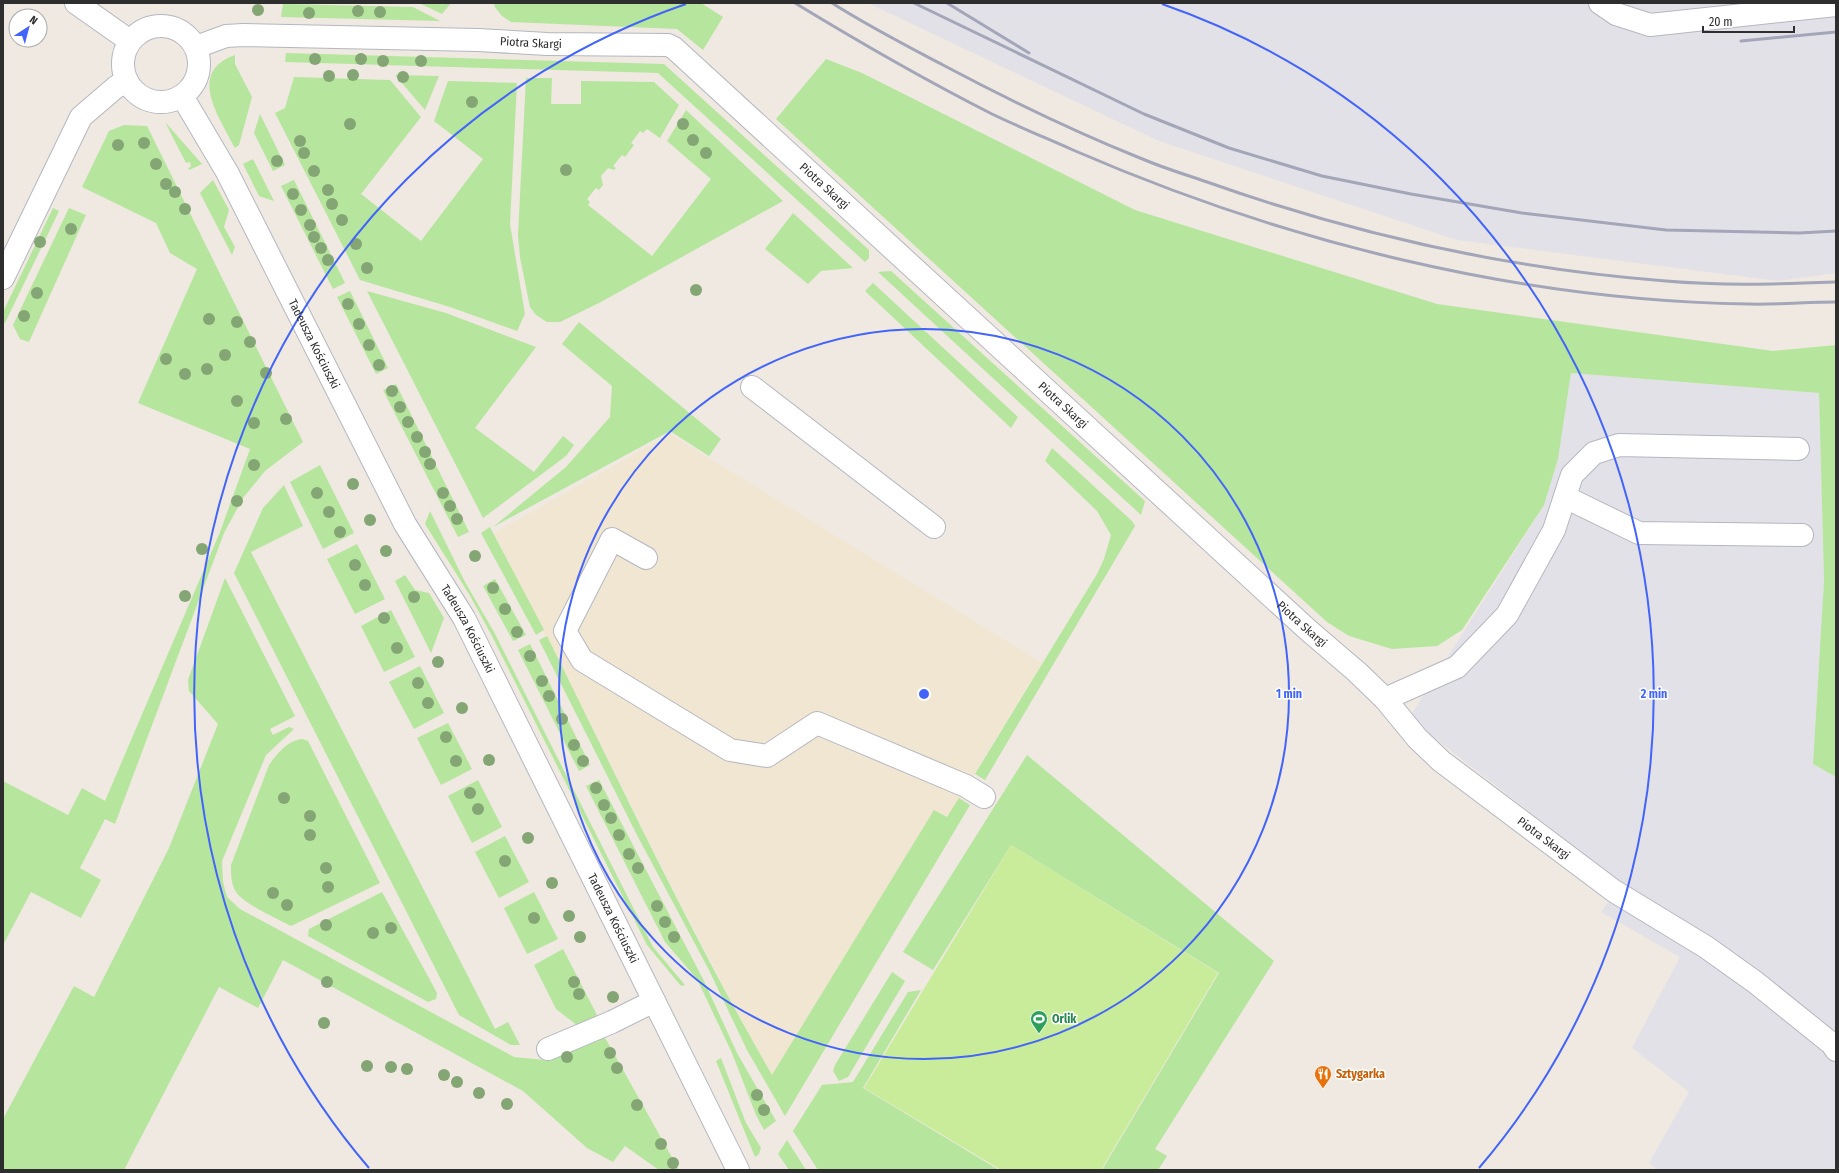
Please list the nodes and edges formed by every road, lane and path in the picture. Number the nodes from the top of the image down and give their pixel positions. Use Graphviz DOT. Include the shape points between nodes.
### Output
graph roads {
  1 [pos="76,3"];
  2 [pos="1600,3"];
  3 [pos="1836,5"];
  4 [pos="130,41"];
  5 [pos="196,47"];
  6 [pos="127,81"];
  7 [pos="182,96"];
  8 [pos="3,278"];
  9 [pos="752,387"];
  10 [pos="1798,449"];
  11 [pos="1565,497"];
  12 [pos="934,527"];
  13 [pos="1802,535"];
  14 [pos="646,558"];
  15 [pos="1385,700"];
  16 [pos="984,797"];
  17 [pos="654,1001"];
  18 [pos="548,1050"];
  19 [pos="1836,1050"];
  20 [pos="738,1170"];
  1 -- 4 [label="street"];
  2 -- 3 [label="street" via="1616,14 1650,25"];
  4 -- 5 [label="street" via="142,31 164,26 186,34"];
  4 -- 6 [label="street" via="124,54 123,68"];
  5 -- 7 [label="street" via="200,60 198,74 192,87"];
  5 -- 15 [label="street, Piotra Skargi" via="226,36 243,34 547,44 668,45 674,48"];
  6 -- 7 [label="street" via="134,92 157,103 170,102"];
  6 -- 8 [label="street" via="116,87 81,117"];
  7 -- 17 [label="street, Tadeusza Kościuszki" via="227,172 405,524 464,618"];
  9 -- 12 [label="street"];
  10 -- 11 [label="street" via="1619,445 1594,453 1572,475"];
  11 -- 13 [label="street" via="1639,533"];
  11 -- 15 [label="street" via="1554,530 1507,615 1457,667"];
  14 -- 16 [label="street" via="612,539 565,631 582,660 730,750 767,756 817,723 966,786"];
  15 -- 19 [label="street, Piotra Skargi" via="1417,738 1441,761 1614,891 1706,947 1755,982 1832,1044"];
  17 -- 18 [label="street"];
  17 -- 20 [label="street, Tadeusza Kościuszki"];
}
